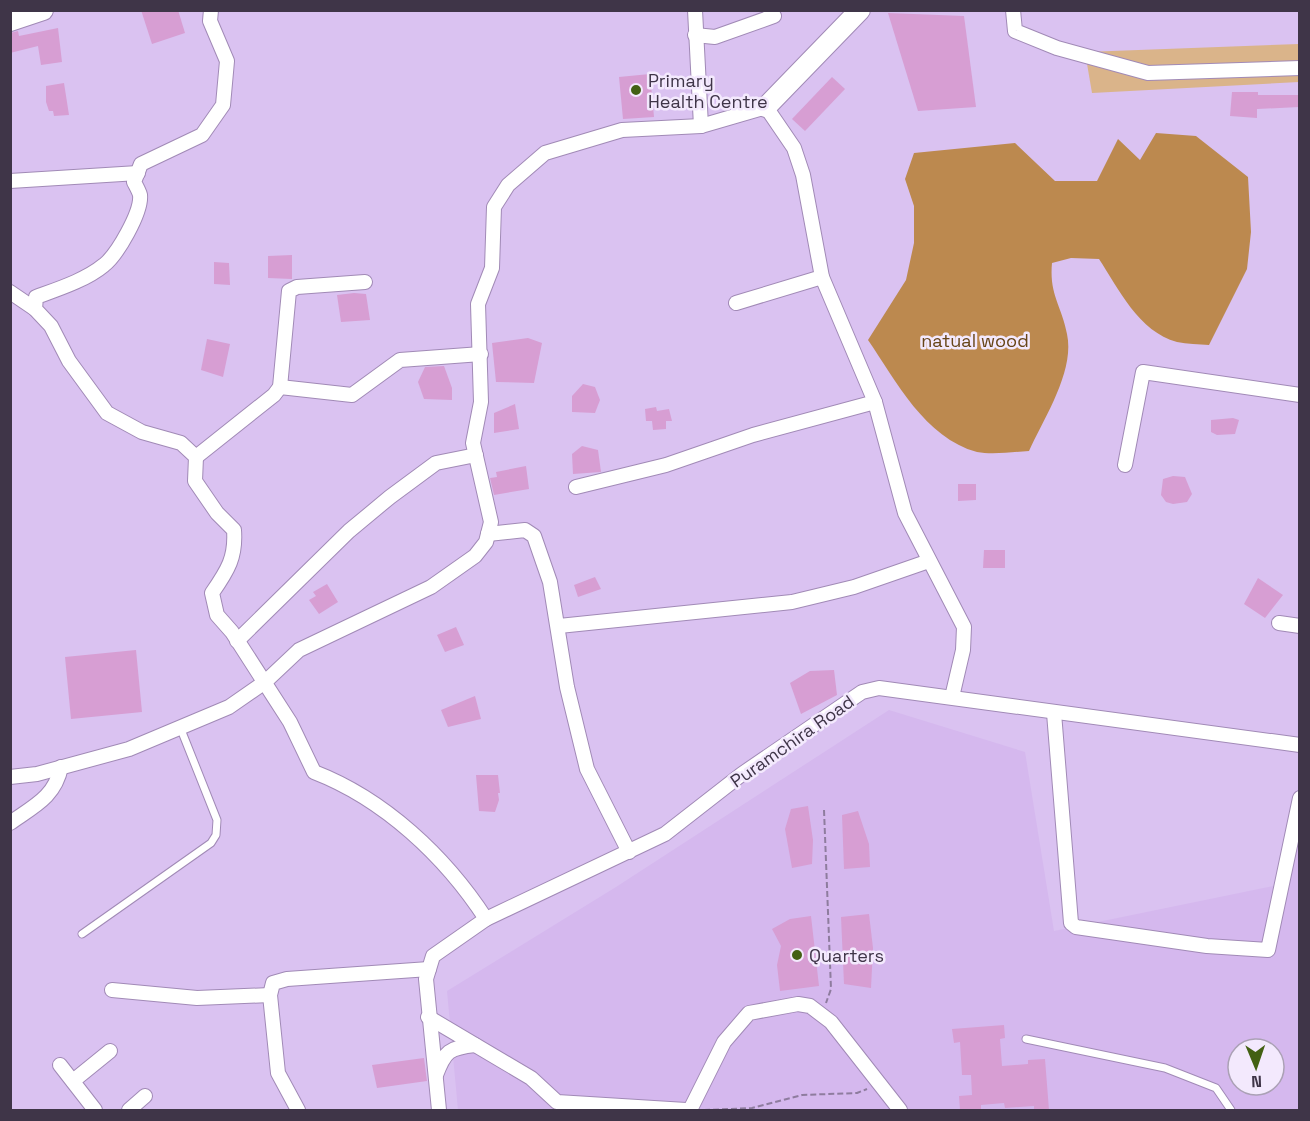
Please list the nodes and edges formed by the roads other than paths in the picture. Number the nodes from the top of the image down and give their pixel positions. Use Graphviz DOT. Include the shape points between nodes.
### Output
graph roads {
  1 [pos="43,10"];
  2 [pos="211,10"];
  3 [pos="695,10"];
  4 [pos="860,10"];
  5 [pos="1013,10"];
  6 [pos="774,16"];
  7 [pos="10,21"];
  8 [pos="695,35"];
  9 [pos="1299,68"];
  10 [pos="766,107"];
  11 [pos="701,126"];
  12 [pos="138,173"];
  13 [pos="10,181"];
  14 [pos="822,277"];
  15 [pos="365,282"];
  16 [pos="10,292"];
  17 [pos="736,303"];
  18 [pos="36,309"];
  19 [pos="481,354"];
  20 [pos="280,387"];
  21 [pos="1299,395"];
  22 [pos="875,402"];
  23 [pos="476,455"];
  24 [pos="196,456"];
  25 [pos="1125,465"];
  26 [pos="576,487"];
  27 [pos="489,534"];
  28 [pos="929,561"];
  29 [pos="1279,623"];
  30 [pos="559,626"];
  31 [pos="1299,626"];
  32 [pos="237,641"];
  33 [pos="265,682"];
  34 [pos="952,697"];
  35 [pos="1054,713"];
  36 [pos="180,727"];
  37 [pos="1299,745"];
  38 [pos="61,767"];
  39 [pos="10,777"];
  40 [pos="1299,798"];
  41 [pos="10,823"];
  42 [pos="630,852"];
  43 [pos="486,919"];
  44 [pos="82,934"];
  45 [pos="429,969"];
  46 [pos="112,990"];
  47 [pos="270,995"];
  48 [pos="428,1017"];
  49 [pos="1026,1039"];
  50 [pos="475,1045"];
  51 [pos="110,1051"];
  52 [pos="60,1065"];
  53 [pos="435,1077"];
  54 [pos="73,1081"];
  55 [pos="145,1096"];
  56 [pos="95,1110"];
  57 [pos="129,1110"];
  58 [pos="298,1110"];
  59 [pos="439,1110"];
  60 [pos="688,1110"];
  61 [pos="900,1110"];
  62 [pos="1231,1110"];
  1 -- 7 [label="street"];
  2 -- 12 [label="street" via="210,21 227,61 223,105 202,135 141,164"];
  3 -- 8 [label="street"];
  4 -- 10 [label="street"];
  5 -- 9 [label="street" via="1015,31 1057,48 1148,73"];
  6 -- 8 [label="street" via="715,37"];
  8 -- 11 [label="street"];
  10 -- 11 [label="street"];
  10 -- 14 [label="street" via="795,148"];
  11 -- 19 [label="street" via="622,130 545,153 508,185 494,207 492,268 478,304"];
  12 -- 13 [label="street"];
  12 -- 18 [label="street" via="134,182 140,196 137,214 105,265 36,297"];
  14 -- 17 [label="street"];
  14 -- 22 [label="street"];
  15 -- 20 [label="street" via="297,287 289,291"];
  16 -- 18 [label="street"];
  18 -- 24 [label="street" via="107,413 142,432 181,443"];
  19 -- 20 [label="street" via="400,360 352,395"];
  19 -- 23 [label="street" via="481,402 473,443"];
  20 -- 24 [label="street"];
  21 -- 25 [label="street" via="1143,372"];
  22 -- 26 [label="street" via="753,435 666,465"];
  22 -- 28 [label="street" via="905,513"];
  23 -- 27 [label="street" via="491,522"];
  23 -- 32 [label="street" via="436,463 390,497 349,531"];
  24 -- 32 [label="street" via="195,481 234,530 236,549 212,593 217,615"];
  27 -- 30 [label="street" via="525,530 534,536"];
  27 -- 33 [label="street" via="475,556 431,587 299,650"];
  28 -- 30 [label="street" via="854,587 792,602"];
  28 -- 34 [label="street" via="964,627"];
  29 -- 31 [label="street"];
  30 -- 42 [label="street" via="567,687 587,769"];
  32 -- 33 [label="street"];
  33 -- 36 [label="street" via="229,707"];
  33 -- 43 [label="street" via="314,772 333,779 405,824 471,896"];
  34 -- 35 [label="street, Puramchira Road"];
  34 -- 42 [label="street, Puramchira Road" via="879,688 862,692 742,774 665,834"];
  35 -- 37 [label="street, Puramchira Road"];
  35 -- 40 [label="street" via="1071,923 1076,927 1207,946 1268,950"];
  36 -- 38 [label="street" via="129,749"];
  36 -- 44 [label="lane" via="217,820 216,835 211,843"];
  38 -- 39 [label="street"];
  38 -- 41 [label="street" via="58,784 50,794"];
  42 -- 43 [label="street, Puramchira Road"];
  43 -- 45 [label="street, Puramchira Road" via="433,956"];
  45 -- 47 [label="street" via="287,979 273,983"];
  45 -- 48 [label="street"];
  46 -- 47 [label="street" via="197,998"];
  47 -- 58 [label="street" via="278,1073"];
  48 -- 50 [label="street"];
  48 -- 53 [label="street"];
  49 -- 62 [label="lane" via="1165,1068 1216,1088"];
  50 -- 53 [label="street" via="456,1047 443,1056"];
  50 -- 60 [label="street" via="531,1078 557,1102"];
  51 -- 54 [label="street"];
  52 -- 54 [label="street"];
  53 -- 59 [label="street"];
  54 -- 56 [label="street"];
  55 -- 57 [label="street"];
  60 -- 61 [label="street" via="724,1042 749,1013 798,1004 822,1014 852,1046"];
}
